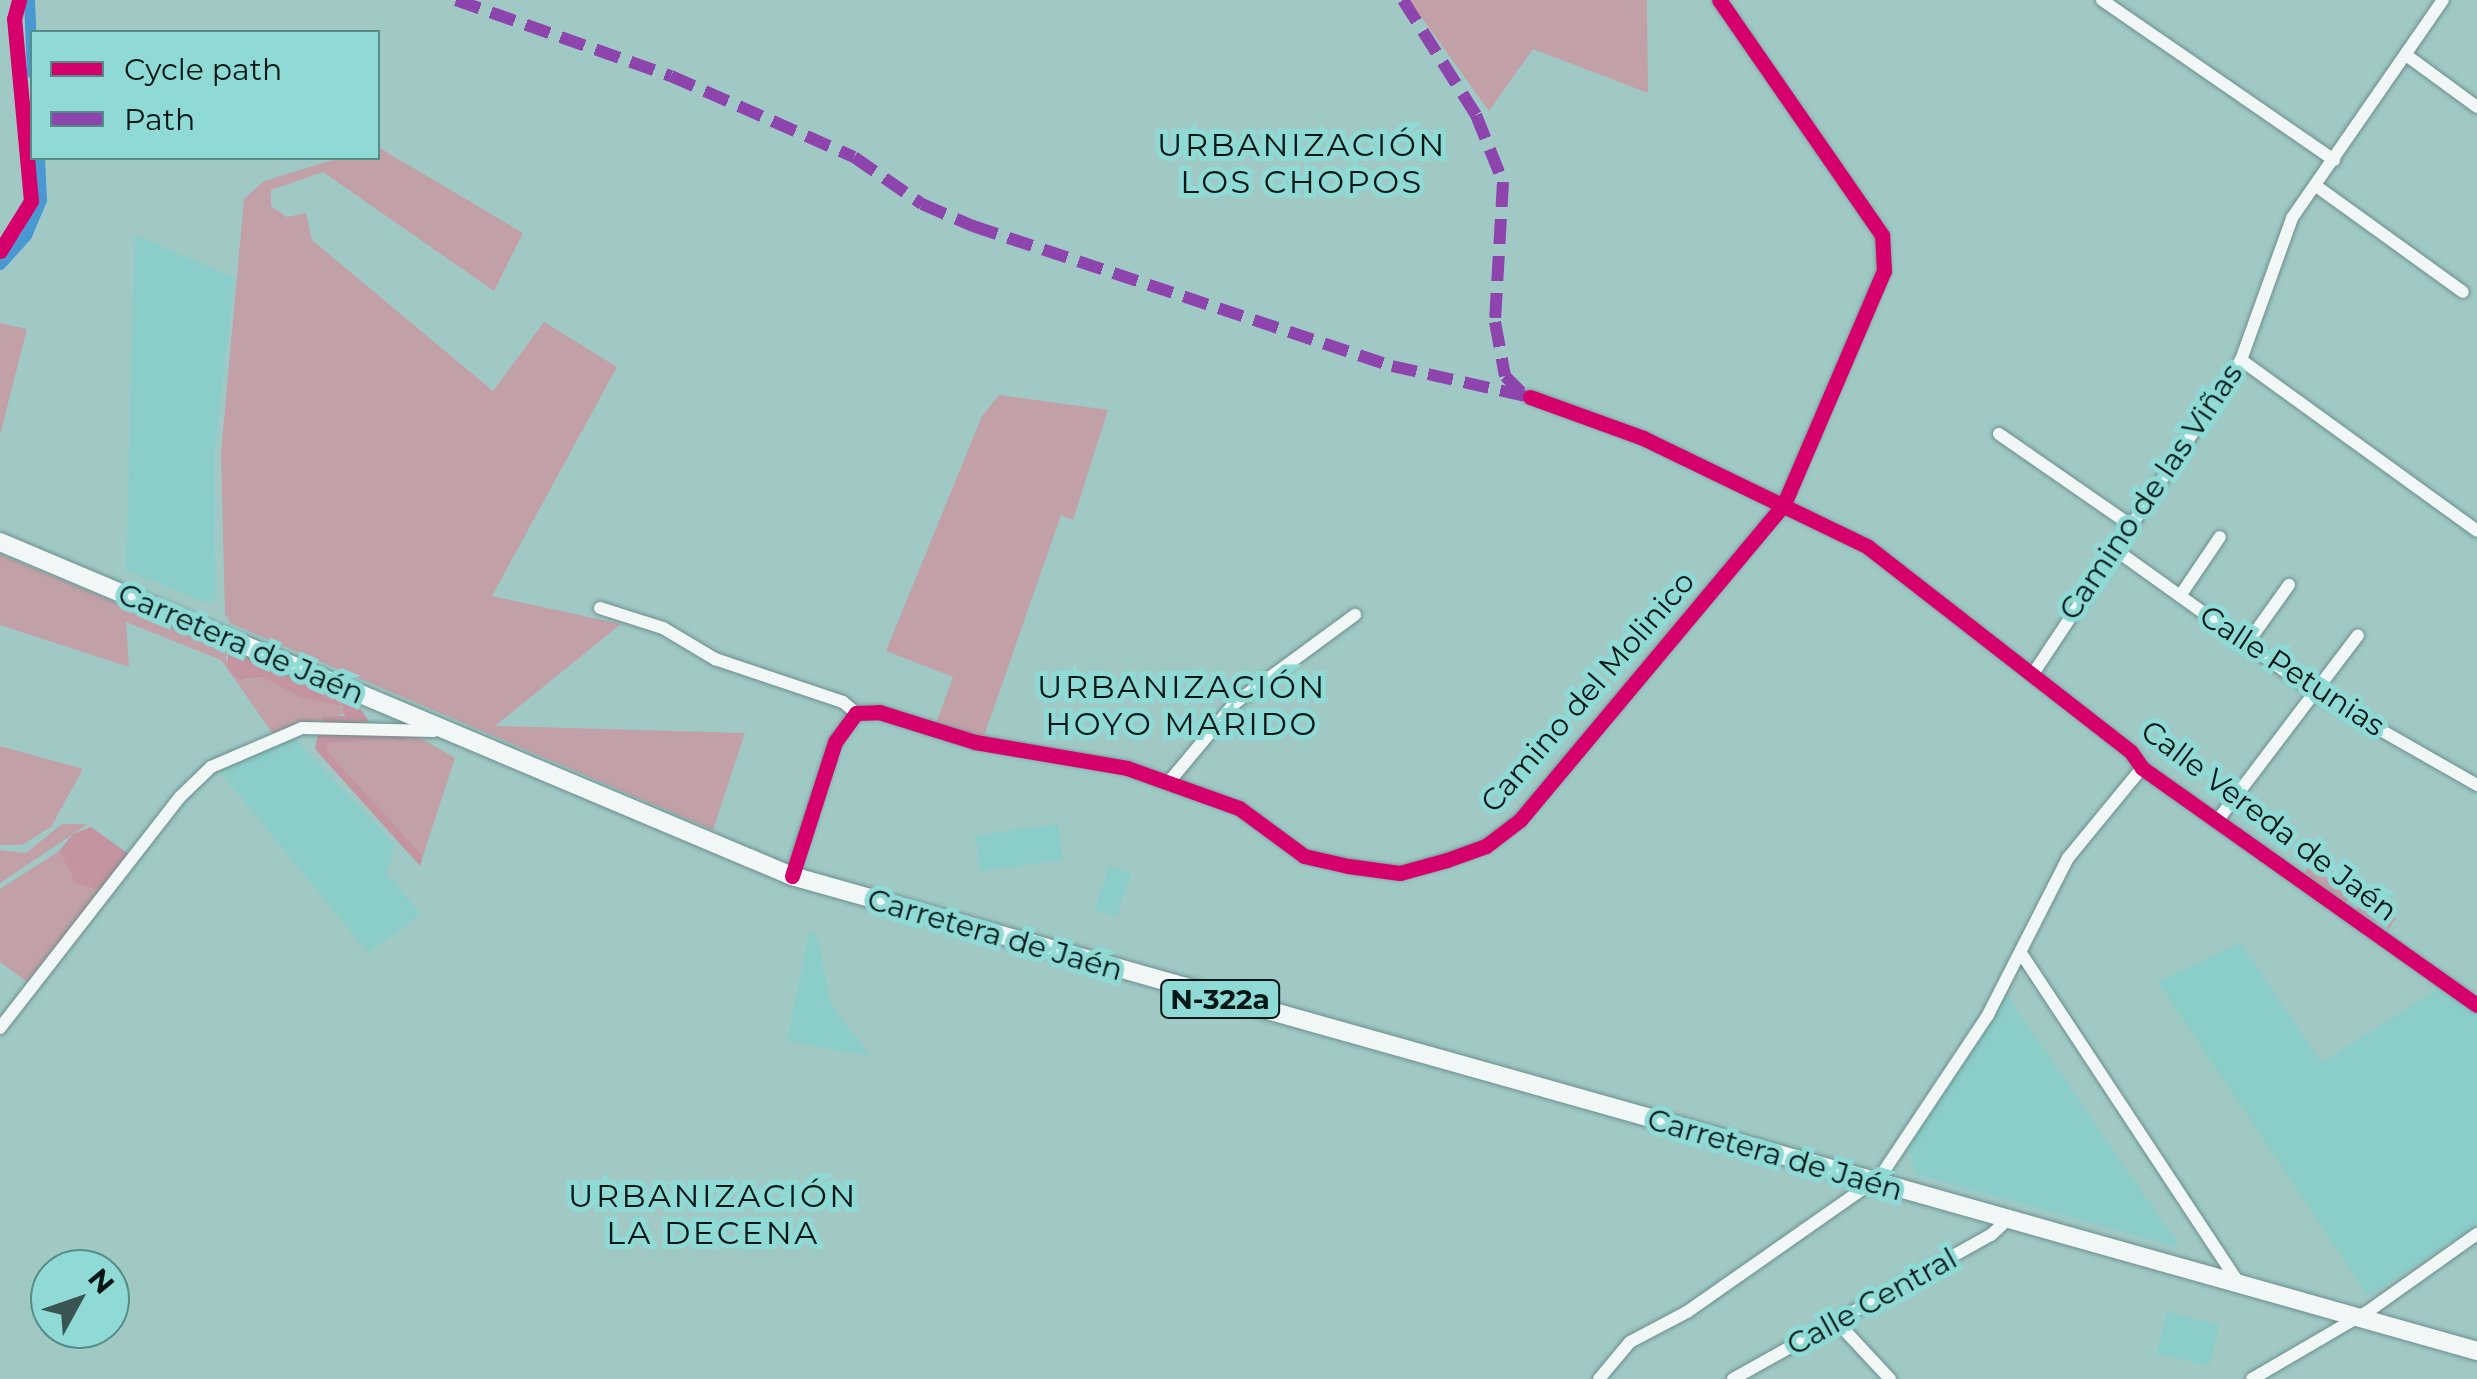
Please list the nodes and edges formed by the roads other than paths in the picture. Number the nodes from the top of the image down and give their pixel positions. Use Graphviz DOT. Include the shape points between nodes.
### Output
graph roads {
  1 [pos="1719,0"];
  2 [pos="2102,0"];
  3 [pos="2443,0"];
  4 [pos="2406,56"];
  5 [pos="2477,107"];
  6 [pos="2334,160"];
  7 [pos="2316,186"];
  8 [pos="2463,292"];
  9 [pos="2241,360"];
  10 [pos="1530,397"];
  11 [pos="1999,434"];
  12 [pos="1784,504"];
  13 [pos="2129,524"];
  14 [pos="2477,531"];
  15 [pos="2220,537"];
  16 [pos="0,542"];
  17 [pos="2113,548"];
  18 [pos="2289,584"];
  19 [pos="2180,596"];
  20 [pos="600,608"];
  21 [pos="1355,615"];
  22 [pos="2358,635"];
  23 [pos="2246,645"];
  24 [pos="2033,674"];
  25 [pos="2314,692"];
  26 [pos="856,713"];
  27 [pos="456,736"];
  28 [pos="2142,768"];
  29 [pos="1168,782"];
  30 [pos="2477,785"];
  31 [pos="2217,821"];
  32 [pos="792,876"];
  33 [pos="2021,953"];
  34 [pos="2477,1005"];
  35 [pos="0,1028"];
  36 [pos="1874,1183"];
  37 [pos="2008,1218"];
  38 [pos="2477,1234"];
  39 [pos="2239,1284"];
  40 [pos="2363,1314"];
  41 [pos="1837,1322"];
  42 [pos="2477,1351"];
  43 [pos="1599,1379"];
  44 [pos="1733,1379"];
  45 [pos="1890,1379"];
  46 [pos="2252,1379"];
  1 -- 12 [label="street, Camino del Molinico" via="1872,219 1886,253 1808,459"];
  2 -- 6 [label="street"];
  3 -- 4 [label="street, Camino de las Viñas"];
  4 -- 5 [label="street"];
  4 -- 6 [label="street, Camino de las Viñas"];
  6 -- 7 [label="street, Camino de las Viñas"];
  7 -- 8 [label="street"];
  7 -- 9 [label="street, Camino de las Viñas" via="2292,218 2273,262"];
  9 -- 13 [label="street, Camino de las Viñas"];
  9 -- 14 [label="street"];
  10 -- 12 [label="street, Calle Vereda de Jaén" via="1643,438"];
  11 -- 13 [label="street"];
  12 -- 24 [label="street, Calle Vereda de Jaén" via="1868,547"];
  12 -- 29 [label="street, Camino del Molinico" via="1520,820 1486,846 1400,873 1348,866 1304,856 1239,808"];
  13 -- 17 [label="street, Camino de las Viñas"];
  15 -- 19 [label="street"];
  16 -- 27 [label="highway, Carretera de Jaén / N-322a"];
  17 -- 19 [label="street, Calle Petunias"];
  17 -- 24 [label="street, Camino de las Viñas"];
  18 -- 23 [label="street"];
  19 -- 23 [label="street, Calle Petunias"];
  20 -- 26 [label="street, Camino del Molinico" via="663,628 715,659 843,702"];
  21 -- 29 [label="street" via="1235,704"];
  22 -- 25 [label="street"];
  23 -- 25 [label="street, Calle Petunias"];
  24 -- 28 [label="street, Calle Vereda de Jaén"];
  25 -- 30 [label="street, Calle Petunias"];
  25 -- 31 [label="street"];
  26 -- 29 [label="street, Camino del Molinico" via="879,712 975,742 1128,768"];
  26 -- 32 [label="street" via="835,742"];
  27 -- 32 [label="highway, Carretera de Jaén / N-322a"];
  27 -- 35 [label="street" via="410,726 302,728 211,768 180,797"];
  28 -- 31 [label="street, Calle Vereda de Jaén"];
  28 -- 33 [label="street" via="2068,858"];
  31 -- 34 [label="street, Calle Vereda de Jaén"];
  32 -- 36 [label="highway, Carretera de Jaén / N-322a"];
  33 -- 36 [label="street" via="1950,1076"];
  33 -- 39 [label="street"];
  36 -- 37 [label="highway, Carretera de Jaén / N-322a"];
  36 -- 43 [label="street" via="1687,1312 1630,1342"];
  37 -- 39 [label="highway, Carretera de Jaén / N-322a"];
  37 -- 41 [label="street, Calle Central" via="1991,1235"];
  38 -- 40 [label="street"];
  39 -- 40 [label="highway, Carretera de Jaén / N-322a"];
  40 -- 42 [label="highway, Carretera de Jaén / N-322a"];
  40 -- 46 [label="street"];
  41 -- 44 [label="street, Calle Central"];
  41 -- 45 [label="street"];
}
